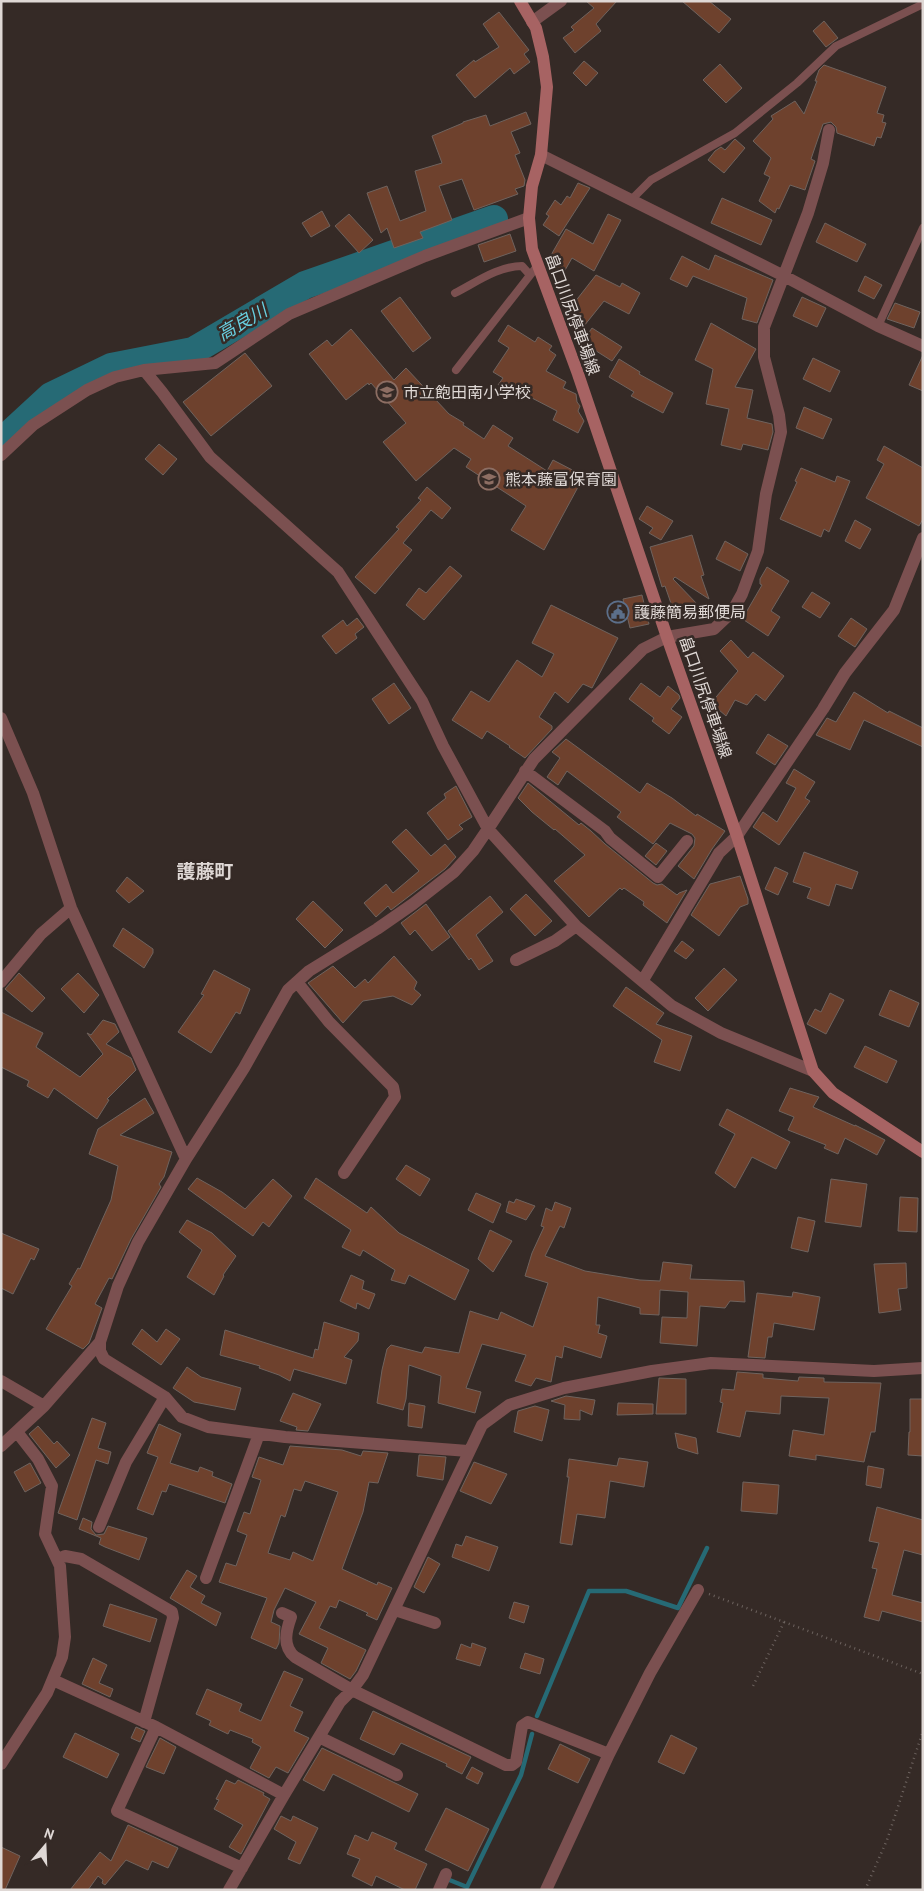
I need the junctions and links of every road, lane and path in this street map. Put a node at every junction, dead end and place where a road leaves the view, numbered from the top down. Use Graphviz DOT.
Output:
graph roads {
  1 [pos="520,1"];
  2 [pos="561,1"];
  3 [pos="923,4"];
  4 [pos="532,22"];
  5 [pos="829,130"];
  6 [pos="541,156"];
  7 [pos="631,200"];
  8 [pos="529,218"];
  9 [pos="923,228"];
  10 [pos="534,270"];
  11 [pos="784,276"];
  12 [pos="455,293"];
  13 [pos="878,326"];
  14 [pos="923,346"];
  15 [pos="144,370"];
  16 [pos="456,370"];
  17 [pos="1,455"];
  18 [pos="923,538"];
  19 [pos="667,637"];
  20 [pos="1,718"];
  21 [pos="525,770"];
  22 [pos="488,829"];
  23 [pos="737,836"];
  24 [pos="687,841"];
  25 [pos="71,908"];
  26 [pos="576,926"];
  27 [pos="516,960"];
  28 [pos="643,980"];
  29 [pos="1,982"];
  30 [pos="297,982"];
  31 [pos="813,1071"];
  32 [pos="923,1152"];
  33 [pos="186,1159"];
  34 [pos="344,1173"];
  35 [pos="100,1342"];
  36 [pos="923,1368"];
  37 [pos="1,1382"];
  38 [pos="165,1397"];
  39 [pos="44,1406"];
  40 [pos="17,1432"];
  41 [pos="258,1434"];
  42 [pos="1,1446"];
  43 [pos="468,1451"];
  44 [pos="99,1527"];
  45 [pos="58,1559"];
  46 [pos="206,1578"];
  47 [pos="698,1590"];
  48 [pos="395,1610"];
  49 [pos="282,1613"];
  50 [pos="784,1622"];
  51 [pos="436,1623"];
  52 [pos="923,1674"];
  53 [pos="53,1680"];
  54 [pos="752,1688"];
  55 [pos="352,1690"];
  56 [pos="150,1724"];
  57 [pos="923,1731"];
  58 [pos="319,1737"];
  59 [pos="609,1754"];
  60 [pos="1,1764"];
  61 [pos="397,1775"];
  62 [pos="284,1795"];
  63 [pos="242,1868"];
  64 [pos="446,1874"];
  65 [pos="229,1890"];
  66 [pos="439,1890"];
  67 [pos="450,1890"];
  68 [pos="546,1890"];
  69 [pos="865,1890"];
  1 -- 4 [label="main road, 畠口川尻停車場線"];
  2 -- 4 [label="street"];
  3 -- 7 [label="lane"];
  4 -- 6 [label="main road, 畠口川尻停車場線"];
  5 -- 11 [label="street"];
  6 -- 7 [label="street"];
  6 -- 8 [label="main road, 畠口川尻停車場線"];
  7 -- 11 [label="street"];
  8 -- 10 [label="main road, 畠口川尻停車場線"];
  8 -- 15 [label="street"];
  9 -- 13 [label="lane"];
  10 -- 12 [label="lane"];
  10 -- 16 [label="lane"];
  10 -- 19 [label="main road, 畠口川尻停車場線"];
  11 -- 13 [label="street"];
  11 -- 19 [label="street"];
  13 -- 14 [label="street"];
  15 -- 17 [label="street"];
  15 -- 22 [label="street"];
  18 -- 23 [label="street"];
  19 -- 21 [label="street"];
  19 -- 23 [label="main road, 畠口川尻停車場線"];
  20 -- 25 [label="street"];
  21 -- 22 [label="street"];
  21 -- 24 [label="street"];
  22 -- 26 [label="street"];
  22 -- 30 [label="street"];
  23 -- 28 [label="street"];
  23 -- 31 [label="main road, 畠口川尻停車場線"];
  25 -- 29 [label="street"];
  25 -- 33 [label="street"];
  26 -- 27 [label="street"];
  26 -- 28 [label="street"];
  28 -- 31 [label="street"];
  30 -- 33 [label="street"];
  30 -- 34 [label="street"];
  31 -- 32 [label="main road, 畠口川尻停車場線"];
  33 -- 35 [label="street"];
  35 -- 38 [label="street"];
  35 -- 39 [label="street"];
  36 -- 43 [label="street"];
  37 -- 39 [label="street"];
  38 -- 41 [label="street"];
  38 -- 44 [label="street"];
  39 -- 40 [label="street"];
  40 -- 42 [label="street"];
  40 -- 45 [label="street"];
  41 -- 43 [label="street"];
  41 -- 46 [label="street"];
  43 -- 48 [label="street"];
  45 -- 53 [label="street"];
  45 -- 56 [label="street"];
  47 -- 50 [label="path"];
  47 -- 59 [label="street"];
  48 -- 51 [label="street"];
  48 -- 55 [label="street"];
  49 -- 55 [label="street"];
  50 -- 52 [label="path"];
  50 -- 54 [label="path"];
  53 -- 56 [label="street"];
  53 -- 60 [label="street"];
  55 -- 58 [label="street"];
  55 -- 59 [label="street"];
  56 -- 62 [label="street"];
  56 -- 63 [label="street"];
  57 -- 69 [label="path"];
  58 -- 61 [label="street"];
  58 -- 62 [label="street"];
  59 -- 68 [label="street"];
  62 -- 63 [label="street"];
  63 -- 65 [label="street"];
  64 -- 66 [label="street"];
  66 -- 67 [label="street"];
}
